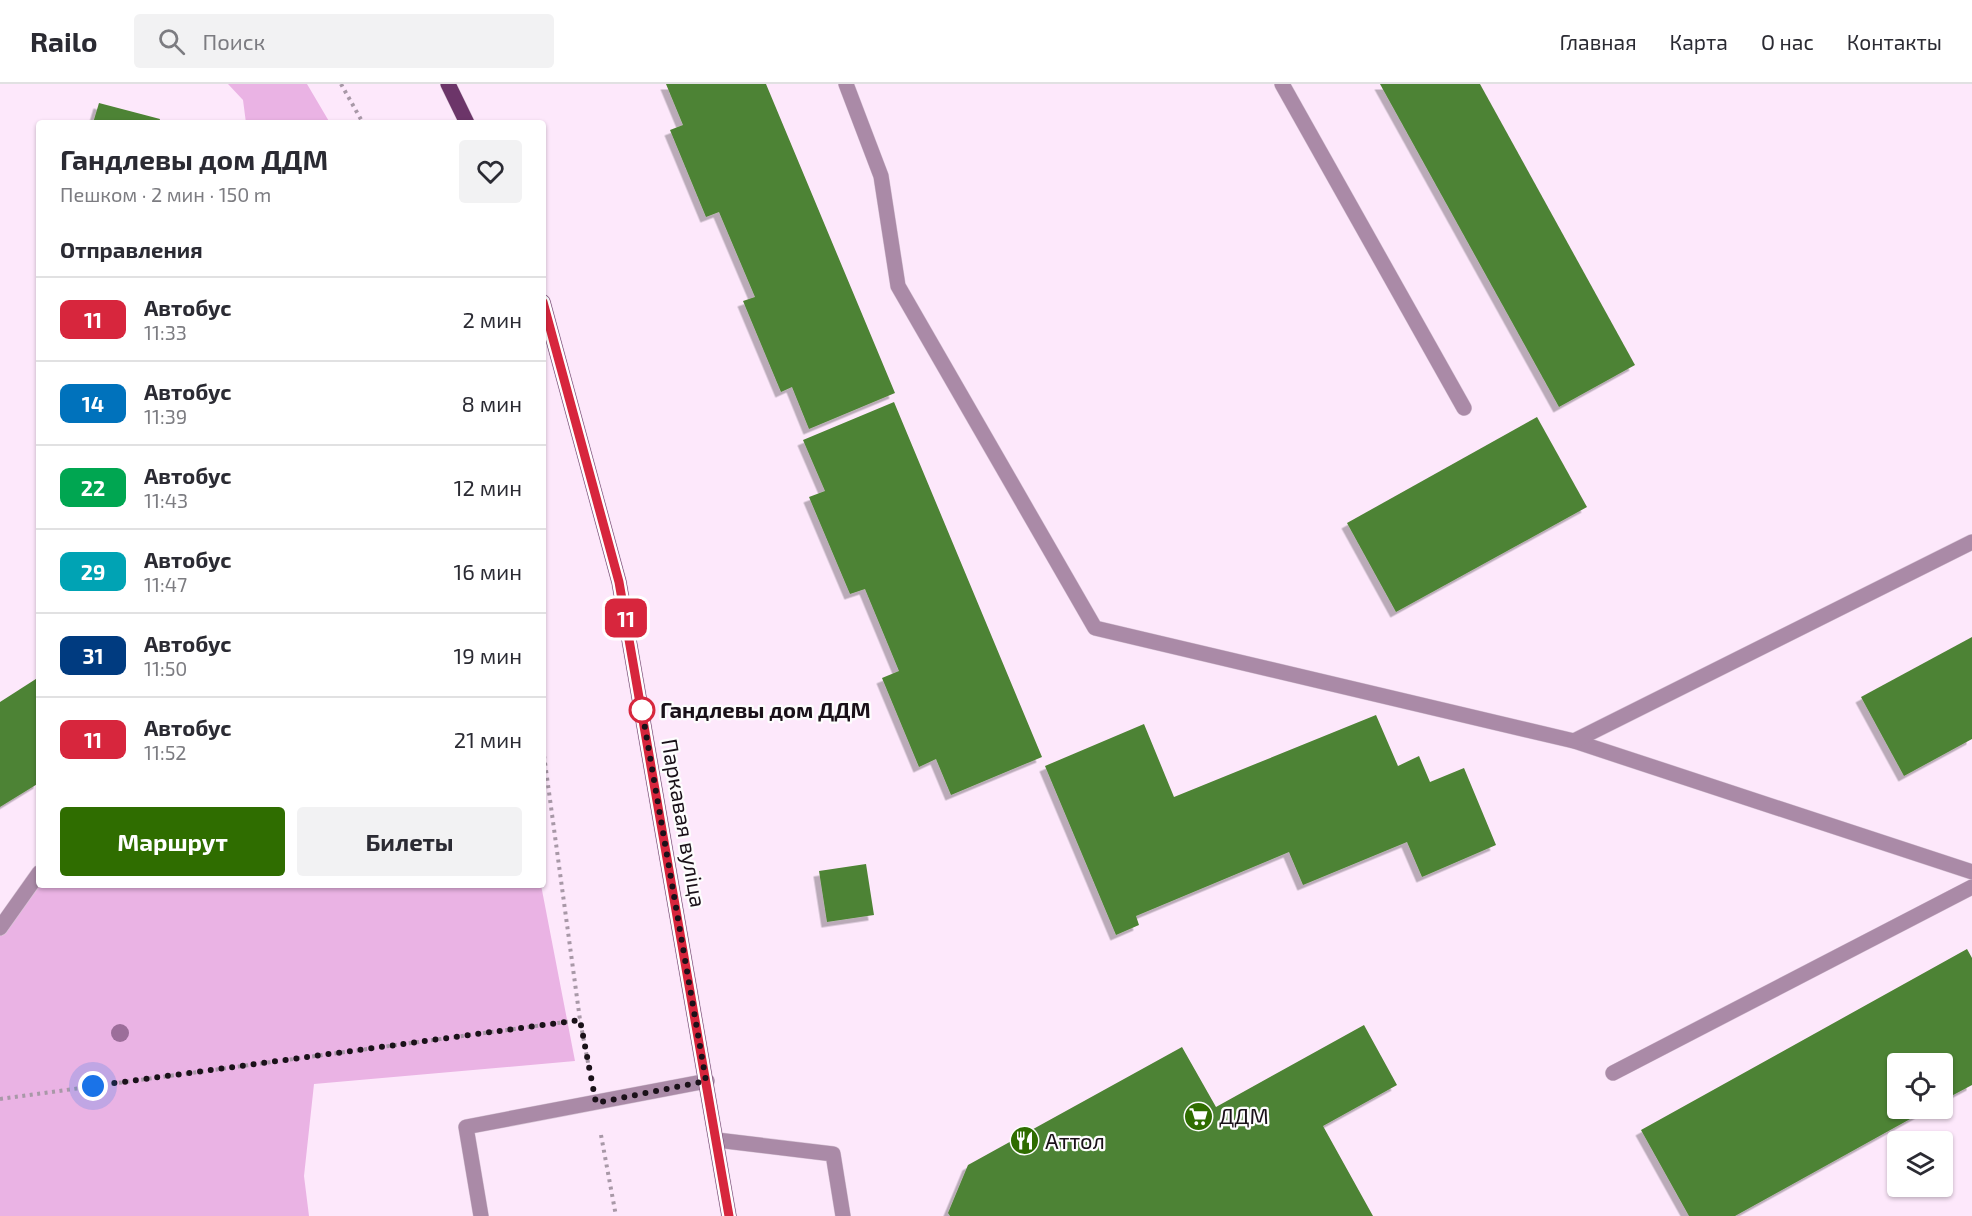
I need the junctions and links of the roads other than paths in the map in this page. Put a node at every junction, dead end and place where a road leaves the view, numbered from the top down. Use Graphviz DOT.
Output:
graph roads {
  1 [pos="448,84"];
  2 [pos="846,84"];
  3 [pos="1282,84"];
  4 [pos="466,120"];
  5 [pos="546,313"];
  6 [pos="1464,408"];
  7 [pos="1972,542"];
  8 [pos="1574,741"];
  9 [pos="1972,872"];
  10 [pos="36,877"];
  11 [pos="1972,887"];
  12 [pos="0,928"];
  13 [pos="1612,1072"];
  14 [pos="706,1081"];
  15 [pos="717,1140"];
  16 [pos="481,1216"];
  17 [pos="729,1216"];
  18 [pos="843,1216"];
  1 -- 4 [label="main road"];
  2 -- 8 [label="street"];
  3 -- 6 [label="street"];
  5 -- 14 [label="main road, Паркавая вуліца"];
  7 -- 8 [label="street"];
  8 -- 9 [label="street"];
  10 -- 12 [label="street"];
  11 -- 13 [label="street"];
  14 -- 15 [label="main road, Паркавая вуліца"];
  14 -- 16 [label="street"];
  15 -- 17 [label="main road, Паркавая вуліца"];
  15 -- 18 [label="street"];
}
